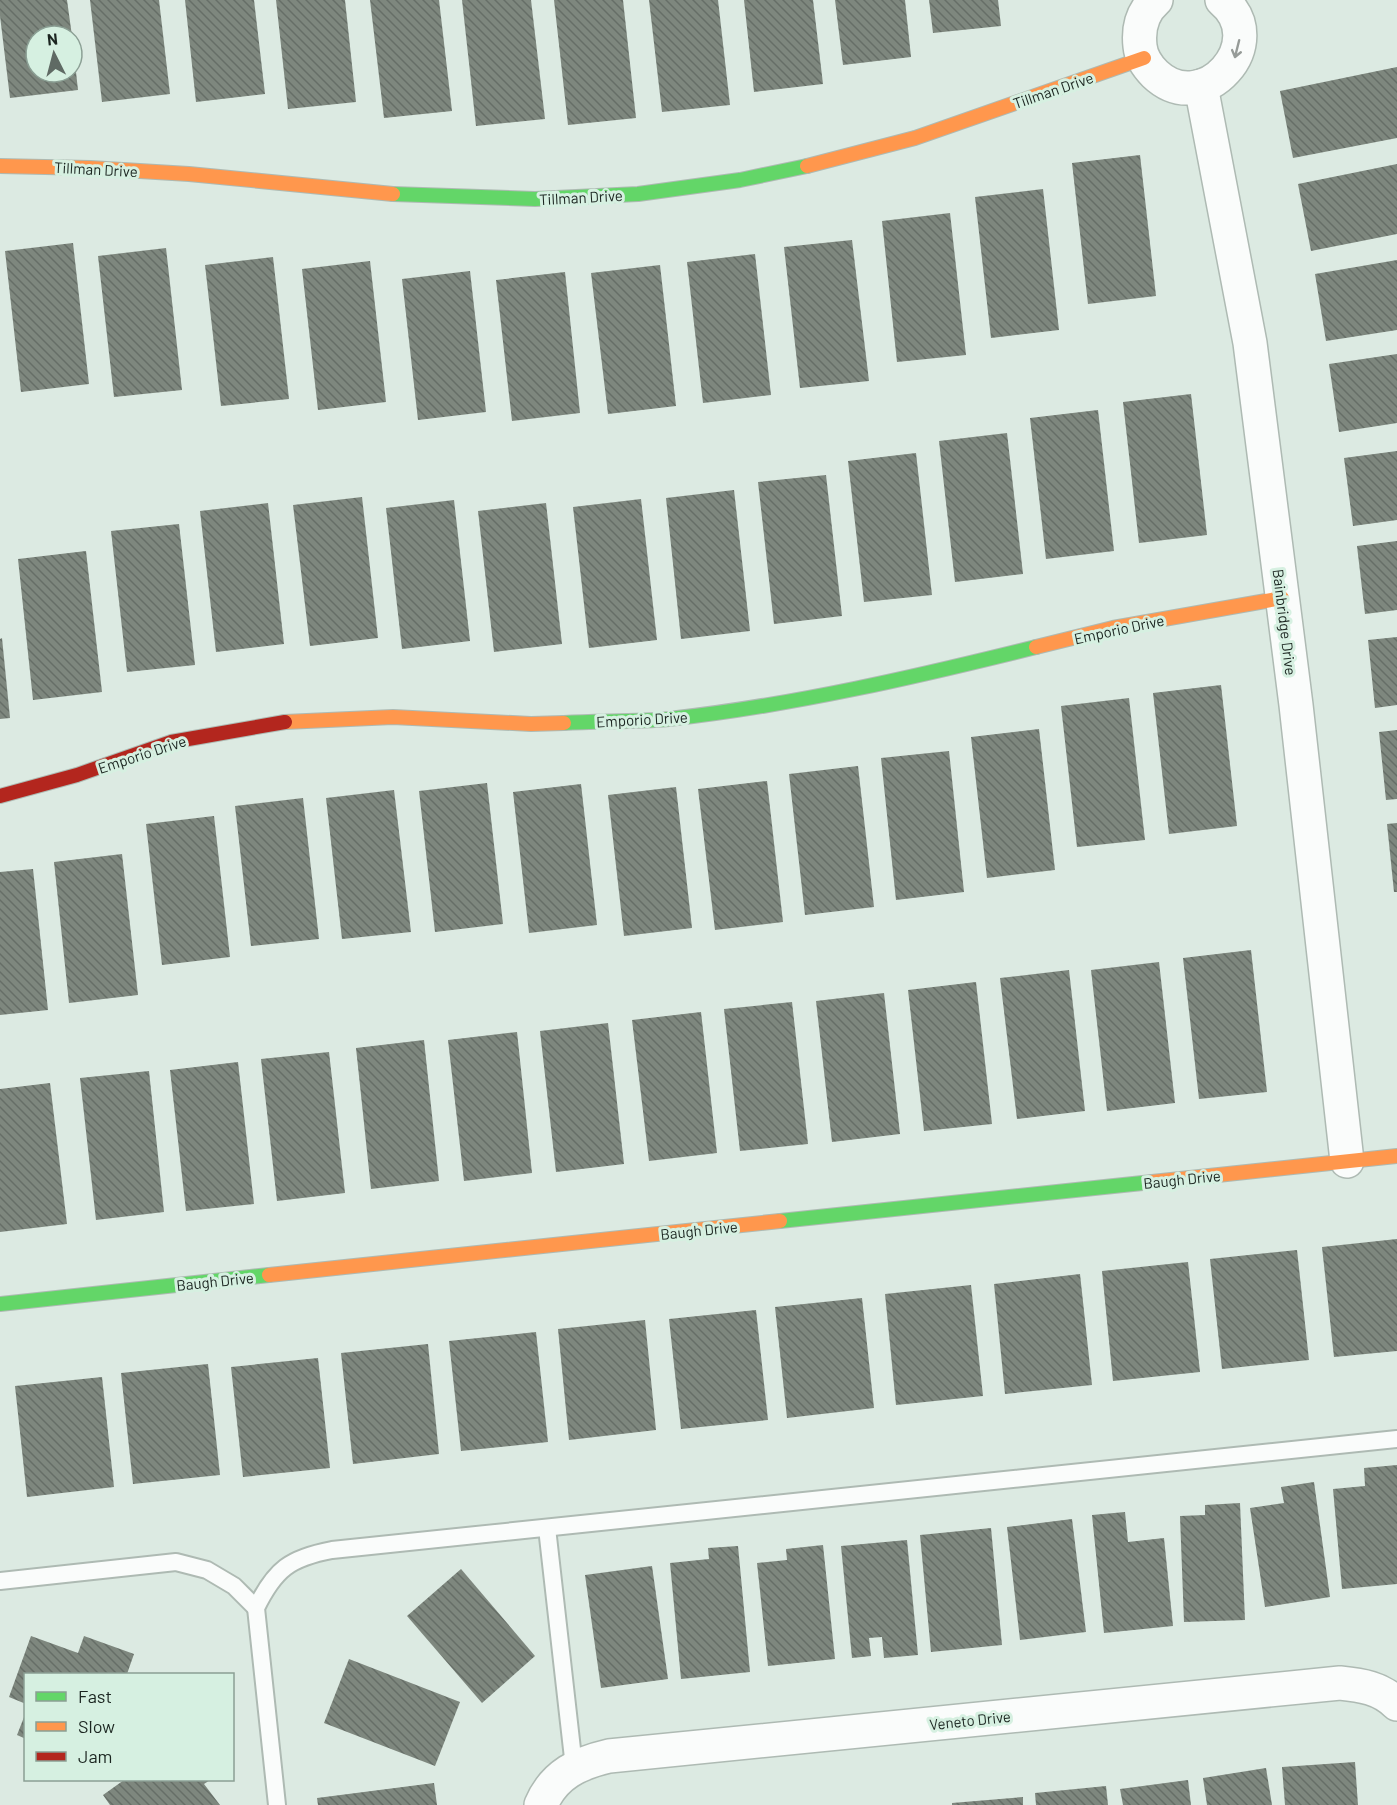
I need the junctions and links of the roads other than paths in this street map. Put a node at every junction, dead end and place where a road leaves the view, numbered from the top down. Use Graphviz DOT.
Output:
graph roads {
  1 [pos="1156,0"];
  2 [pos="1222,0"];
  3 [pos="1144,58"];
  4 [pos="1201,86"];
  5 [pos="0,166"];
  6 [pos="1282,598"];
  7 [pos="0,796"];
  8 [pos="1397,1156"];
  9 [pos="1347,1161"];
  10 [pos="0,1304"];
  11 [pos="1397,1439"];
  12 [pos="547,1527"];
  13 [pos="0,1581"];
  14 [pos="256,1608"];
  15 [pos="1394,1701"];
  16 [pos="557,1785"];
  17 [pos="277,1805"];
  1 -- 3 [label="street"];
  2 -- 4 [label="street, one-way"];
  3 -- 4 [label="street"];
  3 -- 5 [label="street, Tillman Drive"];
  4 -- 6 [label="street, Bainbridge Drive"];
  6 -- 7 [label="street, Emporio Drive"];
  6 -- 9 [label="street, Bainbridge Drive"];
  8 -- 9 [label="street, Baugh Drive"];
  9 -- 10 [label="street, Baugh Drive"];
  11 -- 12 [label="lane"];
  12 -- 14 [label="lane"];
  12 -- 16 [label="lane"];
  13 -- 14 [label="lane"];
  14 -- 17 [label="lane"];
  15 -- 16 [label="street, Veneto Drive"];
}
